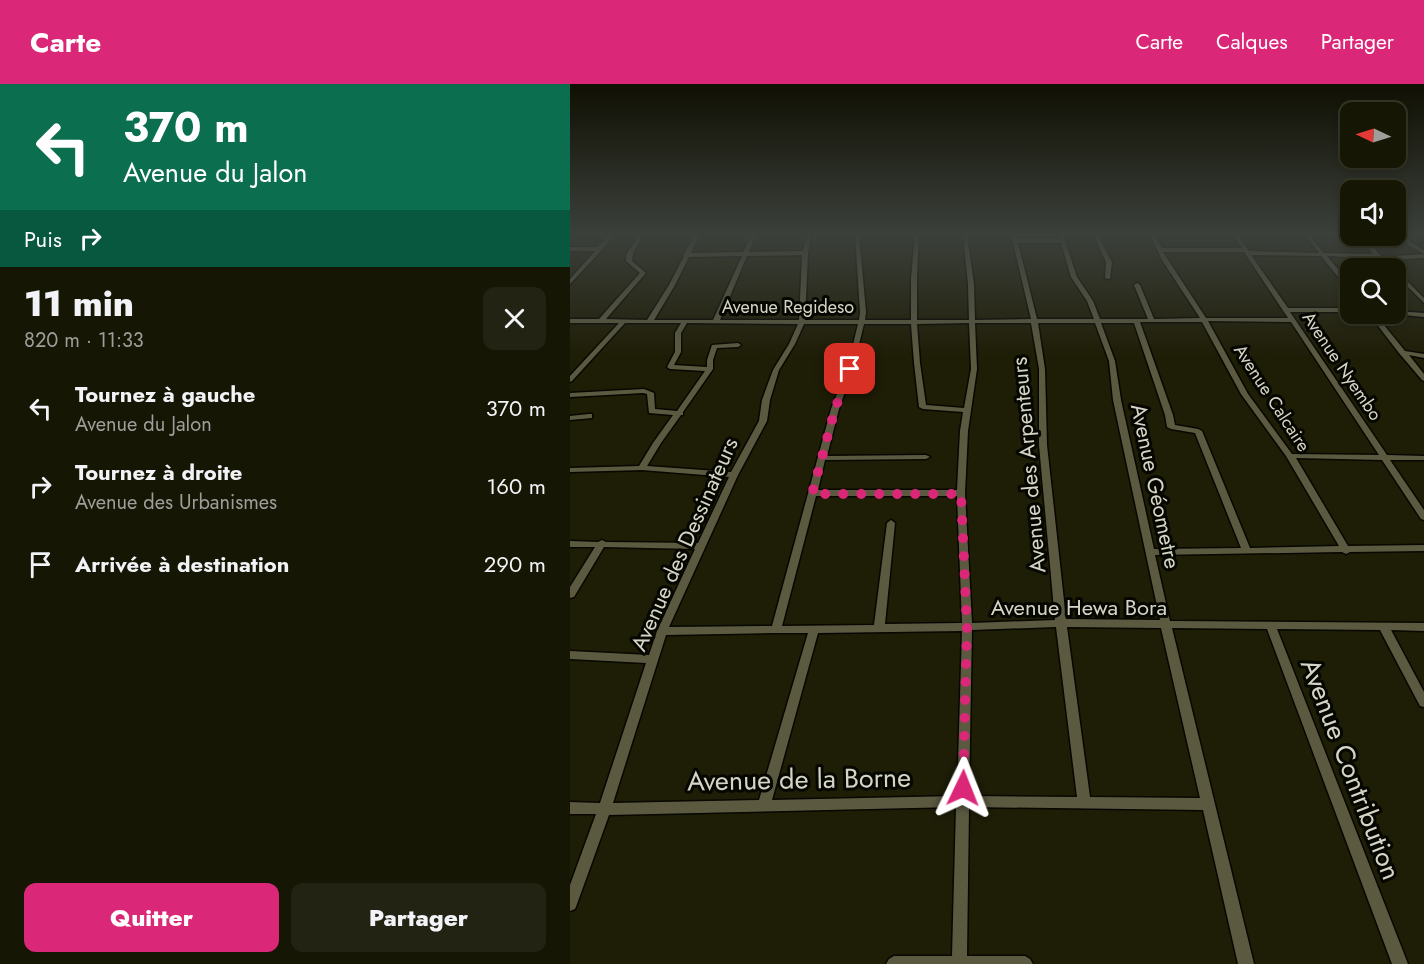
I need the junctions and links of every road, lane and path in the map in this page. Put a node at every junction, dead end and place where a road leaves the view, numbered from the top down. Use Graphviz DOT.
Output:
graph roads {
  1 [pos="641,275"];
  2 [pos="677,275"];
  3 [pos="736,275"];
  4 [pos="805,275"];
  5 [pos="860,275"];
  6 [pos="912,275"];
  7 [pos="969,275"];
  8 [pos="1023,275"];
  9 [pos="1073,275"];
  10 [pos="1175,275"];
  11 [pos="1263,275"];
  12 [pos="1406,282"];
  13 [pos="1137,285"];
  14 [pos="1424,301"];
  15 [pos="1286,310"];
  16 [pos="1340,310"];
  17 [pos="1406,314"];
  18 [pos="1424,315"];
  19 [pos="1204,319"];
  20 [pos="1136,320"];
  21 [pos="1152,320"];
  22 [pos="1293,320"];
  23 [pos="570,321"];
  24 [pos="601,321"];
  25 [pos="623,321"];
  26 [pos="716,321"];
  27 [pos="802,321"];
  28 [pos="973,321"];
  29 [pos="1034,321"];
  30 [pos="1097,321"];
  31 [pos="649,322"];
  32 [pos="861,322"];
  33 [pos="912,322"];
  34 [pos="684,323"];
  35 [pos="1380,324"];
  36 [pos="738,345"];
  37 [pos="1401,352"];
  38 [pos="1424,356"];
  39 [pos="710,369"];
  40 [pos="1424,379"];
  41 [pos="570,380"];
  42 [pos="570,394"];
  43 [pos="967,410"];
  44 [pos="680,413"];
  45 [pos="589,416"];
  46 [pos="570,418"];
  47 [pos="1290,456"];
  48 [pos="926,457"];
  49 [pos="822,458"];
  50 [pos="1387,458"];
  51 [pos="1424,458"];
  52 [pos="642,468"];
  53 [pos="570,470"];
  54 [pos="734,474"];
  55 [pos="812,494"];
  56 [pos="961,494"];
  57 [pos="1424,516"];
  58 [pos="891,523"];
  59 [pos="603,543"];
  60 [pos="570,544"];
  61 [pos="700,546"];
  62 [pos="1424,548"];
  63 [pos="1247,551"];
  64 [pos="1346,551"];
  65 [pos="1150,552"];
  66 [pos="570,595"];
  67 [pos="1060,623"];
  68 [pos="1166,626"];
  69 [pos="1271,626"];
  70 [pos="967,627"];
  71 [pos="1384,627"];
  72 [pos="1424,627"];
  73 [pos="879,628"];
  74 [pos="814,629"];
  75 [pos="776,630"];
  76 [pos="662,631"];
  77 [pos="570,655"];
  78 [pos="653,659"];
  79 [pos="1424,703"];
  80 [pos="963,801"];
  81 [pos="1084,803"];
  82 [pos="764,804"];
  83 [pos="1208,804"];
  84 [pos="570,807"];
  85 [pos="605,809"];
  86 [pos="570,904"];
  87 [pos="959,962"];
  88 [pos="894,964"];
  89 [pos="1025,964"];
  90 [pos="1246,964"];
  91 [pos="1400,964"];
  1 -- 24 [label="street"];
  2 -- 31 [label="street"];
  3 -- 26 [label="street"];
  4 -- 27 [label="street, Avenue des Dessinateurs"];
  5 -- 32 [label="street"];
  6 -- 33 [label="street"];
  7 -- 28 [label="street"];
  8 -- 29 [label="street, Avenue des Arpenteurs"];
  9 -- 30 [label="street, Avenue Géometre"];
  10 -- 19 [label="street, Avenue Calcaire"];
  11 -- 15 [label="street, Avenue Nyembo"];
  12 -- 14 [label="street"];
  13 -- 21 [label="street"];
  15 -- 16 [label="street"];
  15 -- 22 [label="street, Avenue Nyembo"];
  17 -- 18 [label="street"];
  19 -- 21 [label="street, Avenue Regideso"];
  19 -- 22 [label="street, Avenue Regideso"];
  19 -- 47 [label="street, Avenue Calcaire"];
  20 -- 21 [label="street, Avenue Regideso"];
  20 -- 30 [label="street, Avenue Regideso"];
  20 -- 63 [label="street"];
  22 -- 50 [label="street, Avenue Nyembo"];
  23 -- 24 [label="street, Avenue Regideso"];
  24 -- 25 [label="street, Avenue Regideso"];
  25 -- 31 [label="street, Avenue Regideso"];
  25 -- 41 [label="street"];
  26 -- 27 [label="street, Avenue Regideso"];
  26 -- 34 [label="street, Avenue Regideso"];
  27 -- 32 [label="street, Avenue Regideso"];
  27 -- 54 [label="street, Avenue des Dessinateurs"];
  28 -- 29 [label="street, Avenue Regideso"];
  28 -- 33 [label="street, Avenue Regideso"];
  28 -- 43 [label="street"];
  29 -- 30 [label="street, Avenue Regideso"];
  29 -- 67 [label="street, Avenue des Arpenteurs"];
  30 -- 65 [label="street, Avenue Géometre"];
  31 -- 34 [label="street, Avenue Regideso"];
  32 -- 33 [label="street, Avenue Regideso"];
  32 -- 49 [label="street"];
  33 -- 43 [label="street"];
  34 -- 39 [label="street"];
  35 -- 37 [label="street"];
  36 -- 39 [label="street"];
  37 -- 38 [label="street"];
  37 -- 40 [label="street"];
  39 -- 44 [label="street"];
  42 -- 44 [label="street"];
  43 -- 56 [label="street"];
  44 -- 52 [label="street"];
  45 -- 46 [label="street"];
  47 -- 50 [label="street"];
  47 -- 64 [label="street, Avenue Calcaire"];
  48 -- 49 [label="street"];
  49 -- 55 [label="street"];
  50 -- 51 [label="street"];
  50 -- 57 [label="street, Avenue Nyembo"];
  52 -- 53 [label="street"];
  52 -- 54 [label="street"];
  54 -- 61 [label="street, Avenue des Dessinateurs"];
  55 -- 56 [label="street"];
  55 -- 75 [label="street"];
  56 -- 70 [label="street"];
  58 -- 73 [label="street"];
  59 -- 60 [label="street"];
  59 -- 61 [label="street"];
  59 -- 66 [label="street"];
  61 -- 76 [label="street, Avenue des Dessinateurs"];
  62 -- 64 [label="street"];
  63 -- 64 [label="street"];
  63 -- 65 [label="street"];
  65 -- 68 [label="street, Avenue Géometre"];
  67 -- 68 [label="street, Avenue Hewa Bora"];
  67 -- 70 [label="street, Avenue Hewa Bora"];
  67 -- 81 [label="street, Avenue des Arpenteurs"];
  68 -- 69 [label="street, Avenue Hewa Bora"];
  68 -- 83 [label="street, Avenue Géometre"];
  69 -- 71 [label="street, Avenue Hewa Bora"];
  69 -- 91 [label="street, Avenue Contribution"];
  70 -- 73 [label="street, Avenue Hewa Bora"];
  70 -- 80 [label="street"];
  71 -- 72 [label="street, Avenue Hewa Bora"];
  71 -- 79 [label="street"];
  73 -- 74 [label="street, Avenue Hewa Bora"];
  74 -- 75 [label="street, Avenue Hewa Bora"];
  74 -- 82 [label="street"];
  75 -- 76 [label="street, Avenue Hewa Bora"];
  76 -- 78 [label="street, Avenue des Dessinateurs"];
  77 -- 78 [label="street"];
  78 -- 85 [label="street, Avenue des Dessinateurs"];
  80 -- 81 [label="street, Avenue de la Borne"];
  80 -- 82 [label="street, Avenue de la Borne"];
  80 -- 87 [label="street"];
  81 -- 83 [label="street, Avenue de la Borne"];
  82 -- 85 [label="street, Avenue de la Borne"];
  83 -- 90 [label="street, Avenue Géometre"];
  84 -- 85 [label="street, Avenue de la Borne"];
  85 -- 86 [label="street, Avenue des Dessinateurs"];
  87 -- 88 [label="street"];
  87 -- 89 [label="street"];
}
